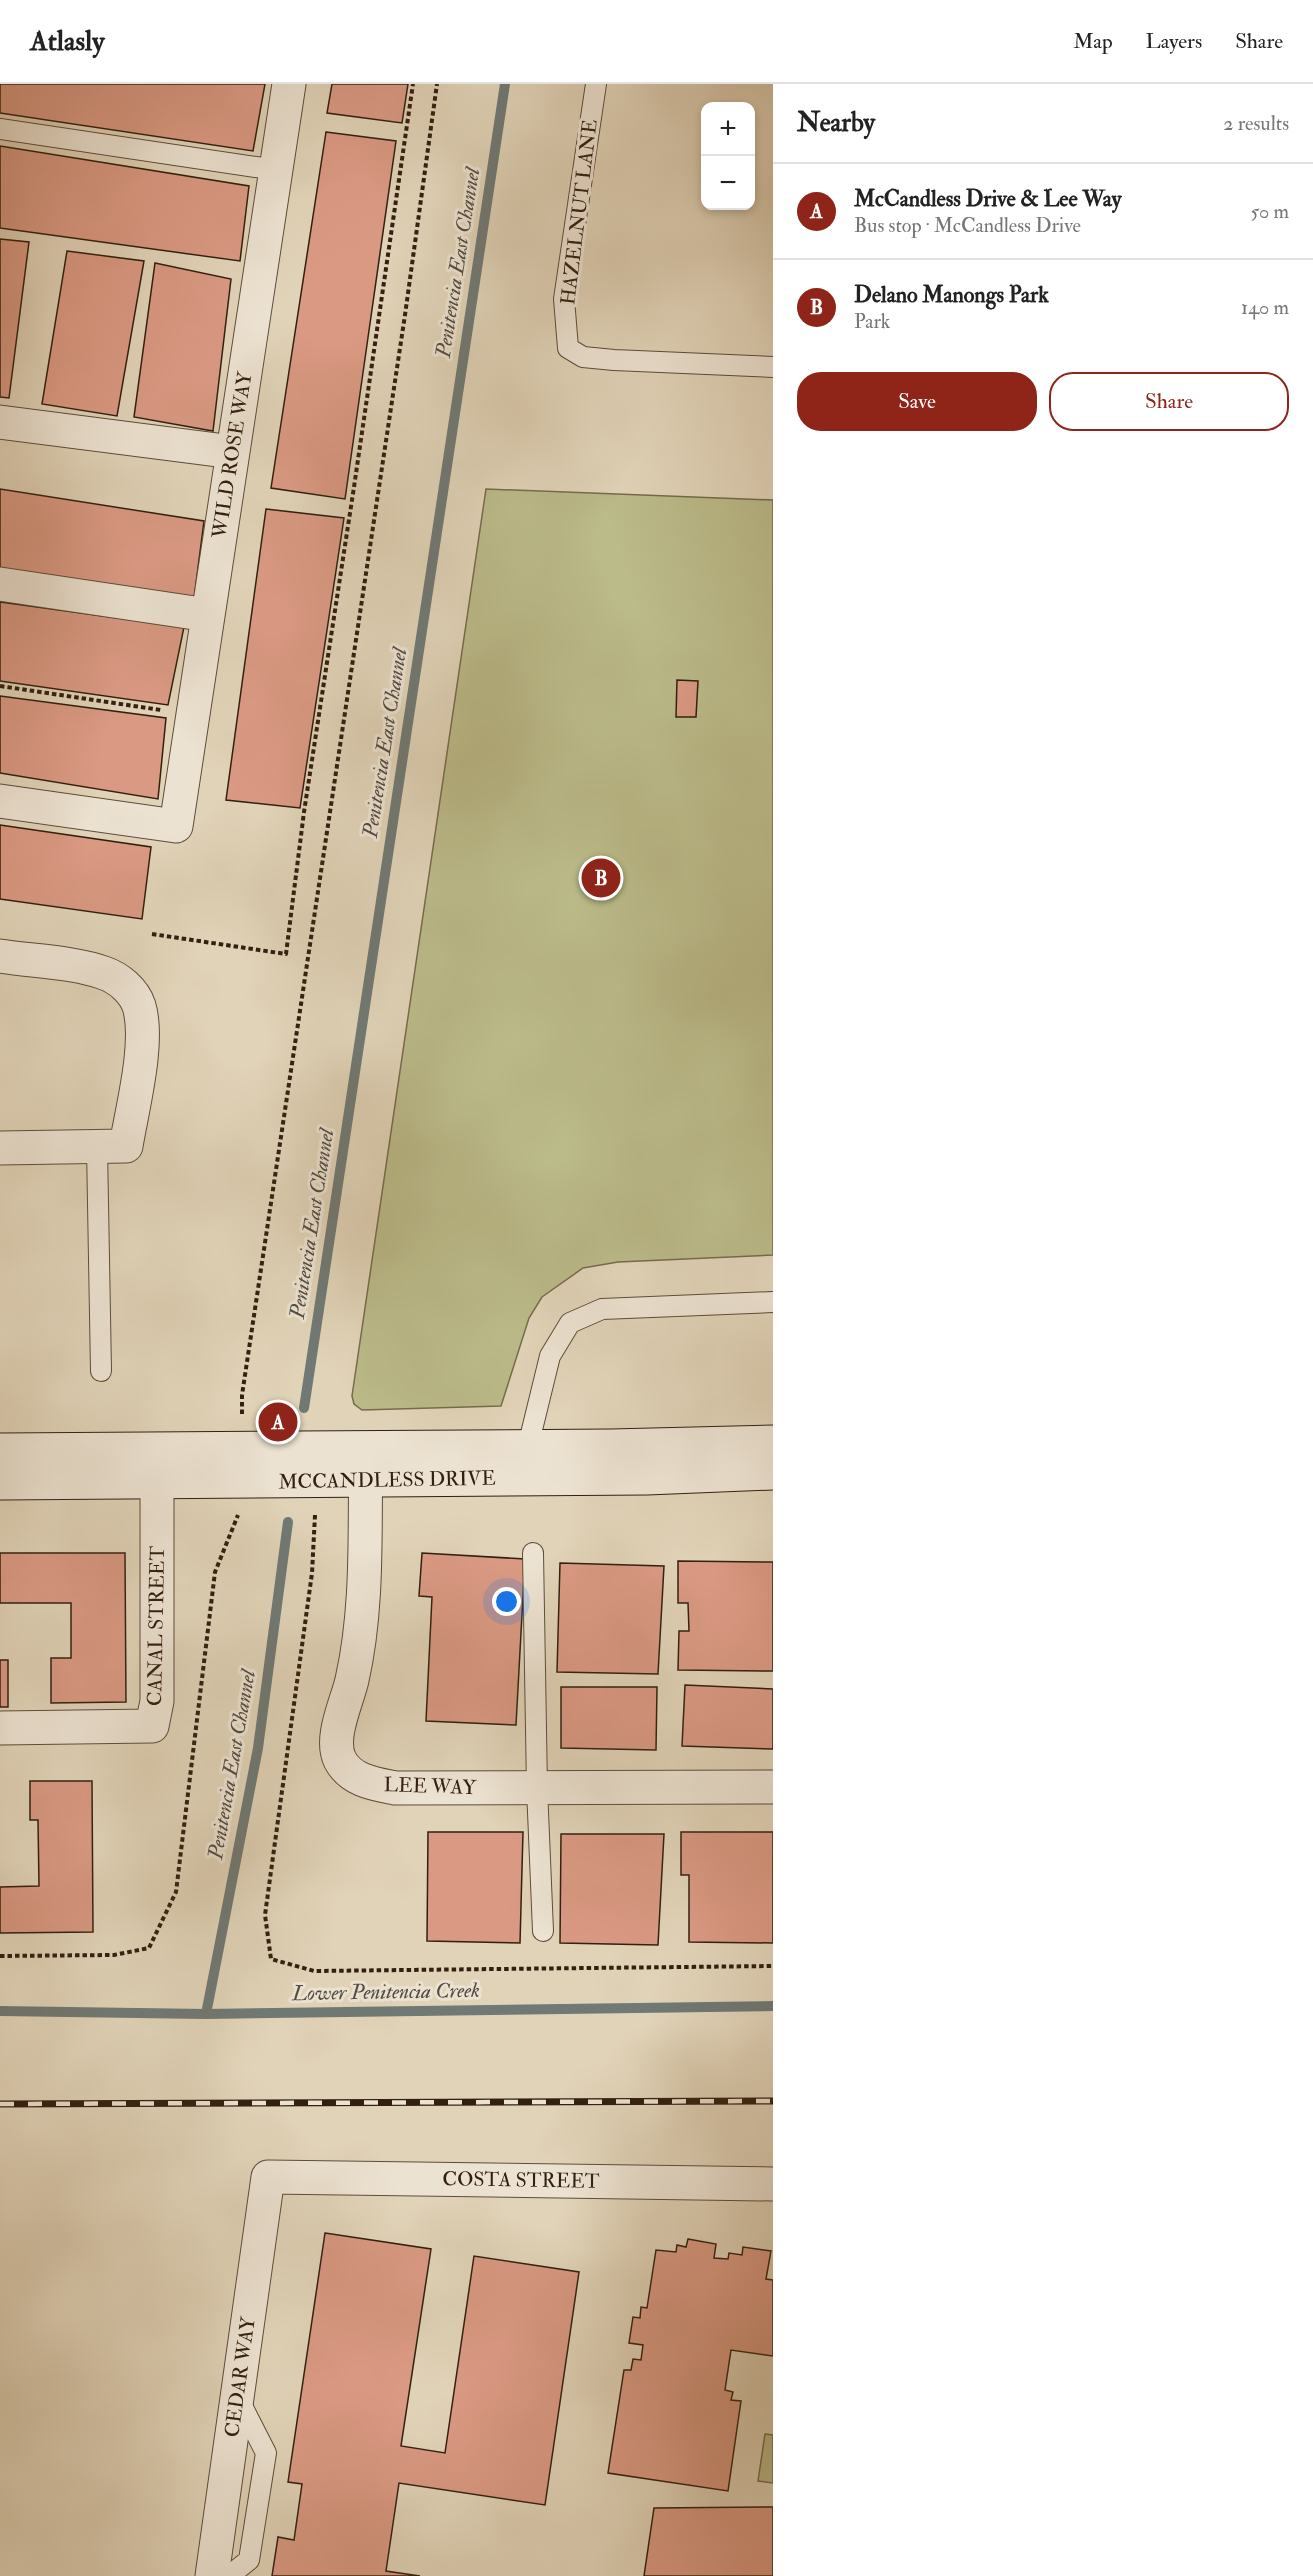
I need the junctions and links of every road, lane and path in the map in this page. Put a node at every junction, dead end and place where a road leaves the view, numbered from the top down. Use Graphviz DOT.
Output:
graph roads {
  1 [pos="289,84"];
  2 [pos="413,84"];
  3 [pos="437,84"];
  4 [pos="596,84"];
  5 [pos="0,129"];
  6 [pos="276,170"];
  7 [pos="773,367"];
  8 [pos="0,422"];
  9 [pos="232,452"];
  10 [pos="0,584"];
  11 [pos="208,615"];
  12 [pos="0,686"];
  13 [pos="168,711"];
  14 [pos="0,801"];
  15 [pos="152,934"];
  16 [pos="0,956"];
  17 [pos="112,1147"];
  18 [pos="0,1148"];
  19 [pos="773,1302"];
  20 [pos="101,1371"];
  21 [pos="242,1423"];
  22 [pos="773,1442"];
  23 [pos="528,1446"];
  24 [pos="366,1447"];
  25 [pos="0,1450"];
  26 [pos="773,1473"];
  27 [pos="365,1479"];
  28 [pos="157,1482"];
  29 [pos="0,1483"];
  30 [pos="239,1506"];
  31 [pos="315,1514"];
  32 [pos="533,1553"];
  33 [pos="0,1728"];
  34 [pos="773,1787"];
  35 [pos="537,1788"];
  36 [pos="543,1931"];
  37 [pos="0,1956"];
  38 [pos="773,1966"];
  39 [pos="268,2177"];
  40 [pos="773,2184"];
  41 [pos="238,2397"];
  42 [pos="212,2576"];
  43 [pos="229,2576"];
  1 -- 6 [label="street, WILD ROSE WAY"];
  2 -- 15 [label="path"];
  3 -- 21 [label="path"];
  4 -- 7 [label="lane, HAZELNUT LANE"];
  5 -- 6 [label="lane"];
  6 -- 9 [label="street, WILD ROSE WAY"];
  8 -- 9 [label="street"];
  9 -- 11 [label="street, WILD ROSE WAY"];
  10 -- 11 [label="street"];
  11 -- 14 [label="street, WILD ROSE WAY"];
  12 -- 13 [label="path"];
  16 -- 17 [label="street"];
  17 -- 18 [label="street"];
  17 -- 20 [label="lane"];
  19 -- 23 [label="lane"];
  22 -- 23 [label="street, MCCANDLESS DRIVE"];
  23 -- 24 [label="street, MCCANDLESS DRIVE"];
  24 -- 25 [label="street, MCCANDLESS DRIVE"];
  24 -- 27 [label="street, LEE WAY"];
  26 -- 27 [label="street, MCCANDLESS DRIVE"];
  27 -- 28 [label="street, MCCANDLESS DRIVE"];
  27 -- 35 [label="street, LEE WAY"];
  28 -- 29 [label="street, MCCANDLESS DRIVE"];
  28 -- 33 [label="street, CANAL STREET"];
  30 -- 37 [label="path"];
  31 -- 38 [label="path"];
  32 -- 35 [label="lane"];
  34 -- 35 [label="street, LEE WAY"];
  35 -- 36 [label="lane"];
  39 -- 40 [label="street, COSTA STREET"];
  39 -- 41 [label="street, CEDAR WAY"];
  41 -- 42 [label="street, CEDAR WAY"];
  41 -- 43 [label="lane"];
}
